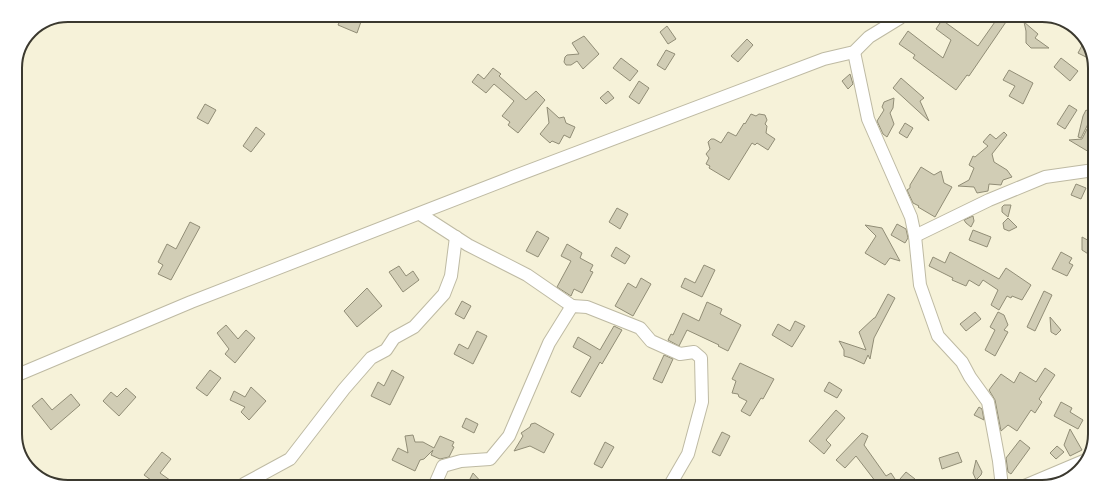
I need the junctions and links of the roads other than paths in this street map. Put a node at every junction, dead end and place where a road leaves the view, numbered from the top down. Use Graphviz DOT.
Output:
graph roads {
  1 [pos="893,22"];
  2 [pos="854,52"];
  3 [pos="1088,171"];
  4 [pos="420,214"];
  5 [pos="916,236"];
  6 [pos="456,237"];
  7 [pos="572,306"];
  8 [pos="22,373"];
  9 [pos="1077,464"];
  10 [pos="251,480"];
  11 [pos="437,480"];
  12 [pos="673,480"];
  13 [pos="1001,480"];
  14 [pos="1039,480"];
  1 -- 2 [label="street"];
  2 -- 4 [label="street"];
  2 -- 5 [label="street"];
  3 -- 5 [label="street"];
  4 -- 6 [label="street"];
  4 -- 8 [label="street"];
  5 -- 13 [label="street"];
  6 -- 7 [label="street"];
  6 -- 10 [label="street"];
  7 -- 11 [label="street"];
  7 -- 12 [label="street"];
  9 -- 14 [label="street"];
}
